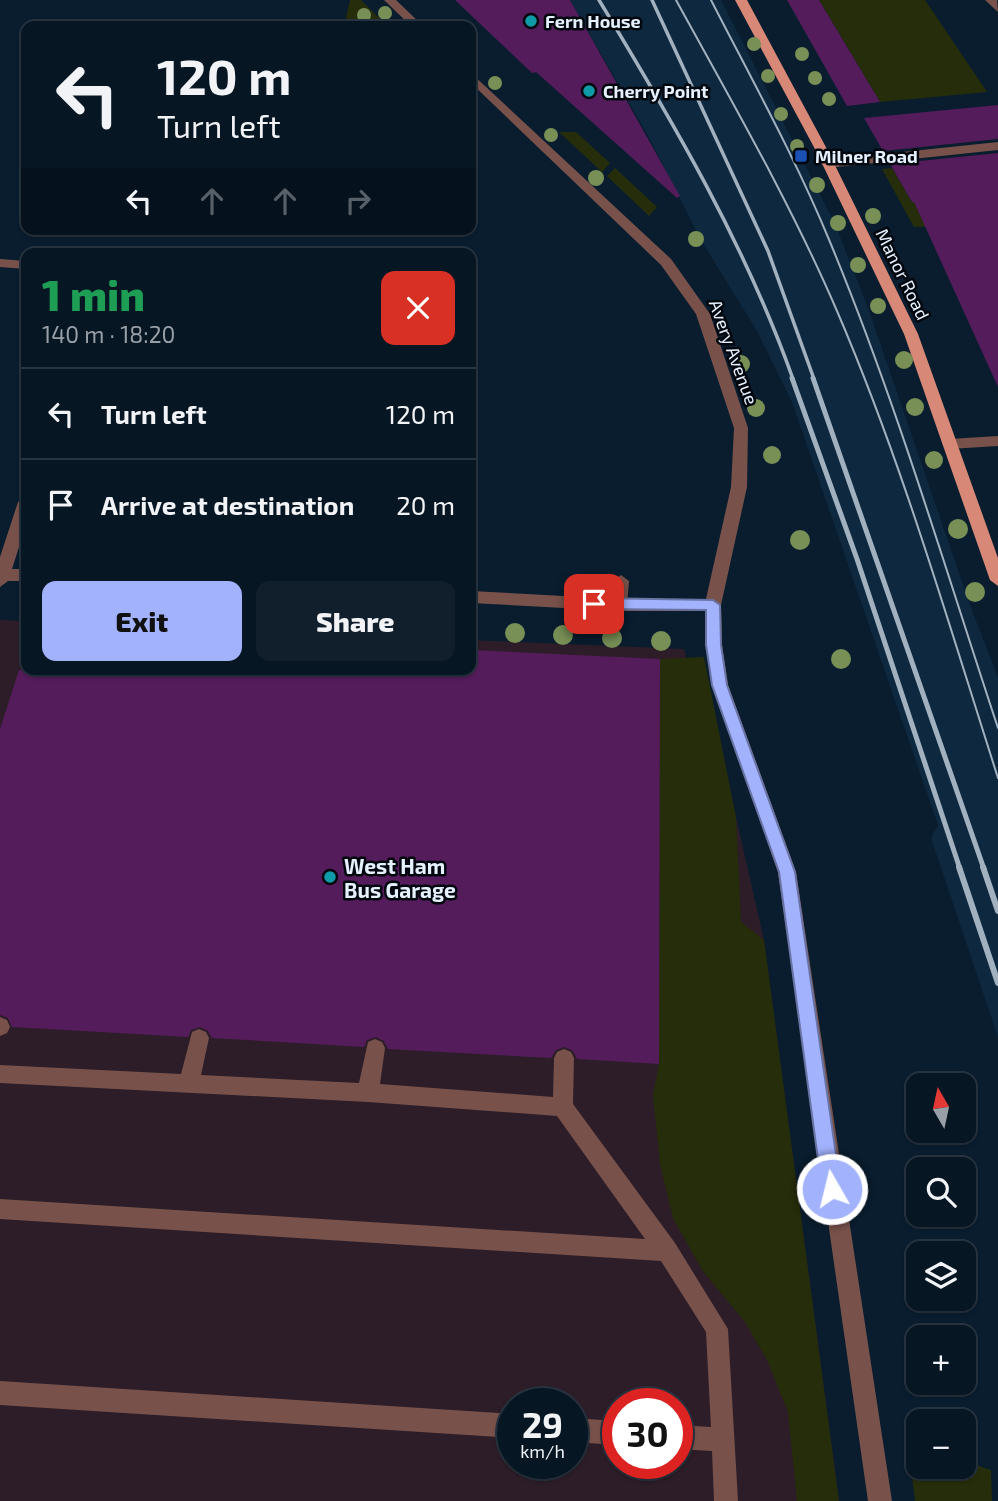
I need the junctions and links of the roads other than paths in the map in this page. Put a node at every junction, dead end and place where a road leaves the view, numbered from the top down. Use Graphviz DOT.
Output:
graph roads {
  1 [pos="390,0"];
  2 [pos="741,0"];
  3 [pos="991,0"];
  4 [pos="998,9"];
  5 [pos="412,21"];
  6 [pos="476,82"];
  7 [pos="998,146"];
  8 [pos="827,164"];
  9 [pos="0,263"];
  10 [pos="21,265"];
  11 [pos="998,441"];
  12 [pos="949,444"];
  13 [pos="21,517"];
  14 [pos="21,576"];
  15 [pos="1,578"];
  16 [pos="998,580"];
  17 [pos="621,581"];
  18 [pos="476,597"];
  19 [pos="619,605"];
  20 [pos="713,605"];
  21 [pos="199,1038"];
  22 [pos="375,1048"];
  23 [pos="564,1058"];
  24 [pos="0,1074"];
  25 [pos="189,1084"];
  26 [pos="368,1093"];
  27 [pos="563,1107"];
  28 [pos="0,1209"];
  29 [pos="667,1251"];
  30 [pos="0,1393"];
  31 [pos="497,1425"];
  32 [pos="693,1438"];
  33 [pos="723,1440"];
  34 [pos="726,1501"];
  35 [pos="880,1501"];
  1 -- 5 [label="street"];
  2 -- 8 [label="main road, Manor Road"];
  3 -- 4 [label="street"];
  6 -- 20 [label="street, Avery Avenue"];
  7 -- 8 [label="street"];
  8 -- 12 [label="main road, Manor Road"];
  9 -- 10 [label="street"];
  11 -- 12 [label="street"];
  12 -- 16 [label="main road, Manor Road"];
  13 -- 15 [label="street"];
  14 -- 15 [label="street"];
  17 -- 19 [label="street"];
  18 -- 19 [label="street"];
  19 -- 20 [label="street"];
  20 -- 35 [label="street, Avery Avenue"];
  21 -- 25 [label="street"];
  22 -- 26 [label="street"];
  23 -- 27 [label="street"];
  24 -- 25 [label="street"];
  25 -- 26 [label="street"];
  26 -- 27 [label="street"];
  27 -- 29 [label="street"];
  28 -- 29 [label="street"];
  29 -- 33 [label="street"];
  30 -- 31 [label="street"];
  32 -- 33 [label="street"];
  33 -- 34 [label="street"];
}
